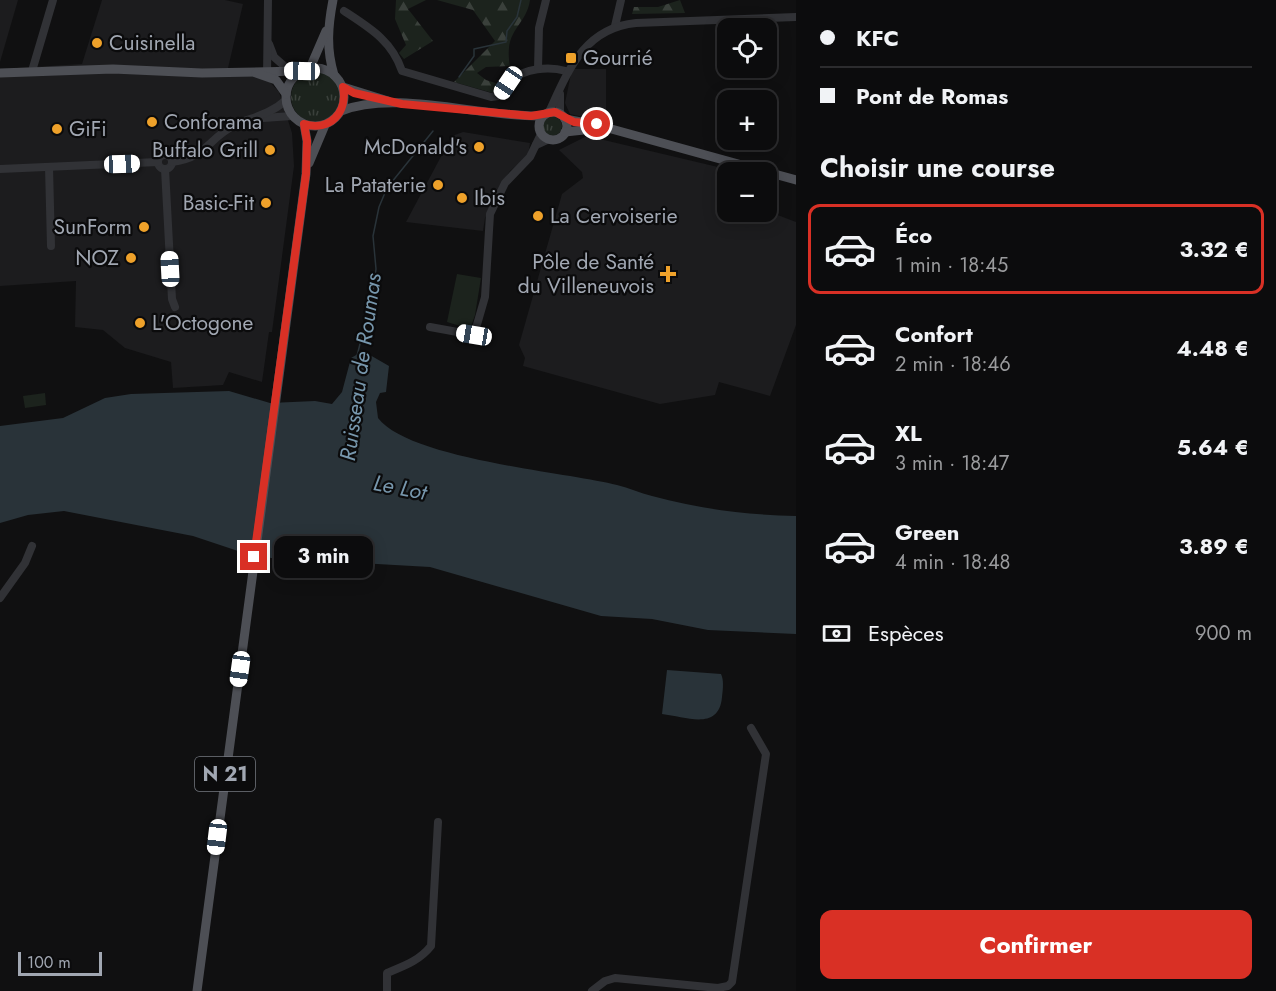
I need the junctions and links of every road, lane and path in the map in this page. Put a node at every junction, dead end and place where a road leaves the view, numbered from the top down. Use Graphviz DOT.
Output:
graph roads {
  1 [pos="53,0"];
  2 [pos="268,0"];
  3 [pos="333,0"];
  4 [pos="546,0"];
  5 [pos="621,0"];
  6 [pos="344,11"];
  7 [pos="796,17"];
  8 [pos="328,26"];
  9 [pos="615,26"];
  10 [pos="267,37"];
  11 [pos="538,69"];
  12 [pos="290,70"];
  13 [pos="306,70"];
  14 [pos="32,71"];
  15 [pos="566,71"];
  16 [pos="0,73"];
  17 [pos="267,73"];
  18 [pos="334,75"];
  19 [pos="562,83"];
  20 [pos="343,87"];
  21 [pos="286,97"];
  22 [pos="402,104"];
  23 [pos="341,111"];
  24 [pos="509,114"];
  25 [pos="546,114"];
  26 [pos="292,116"];
  27 [pos="563,116"];
  28 [pos="255,118"];
  29 [pos="304,124"];
  30 [pos="325,125"];
  31 [pos="610,129"];
  32 [pos="565,132"];
  33 [pos="543,133"];
  34 [pos="158,162"];
  35 [pos="172,162"];
  36 [pos="49,167"];
  37 [pos="0,169"];
  38 [pos="165,169"];
  39 [pos="306,174"];
  40 [pos="796,180"];
  41 [pos="51,246"];
  42 [pos="174,307"];
  43 [pos="430,327"];
  44 [pos="32,546"];
  45 [pos="0,598"];
  46 [pos="752,729"];
  47 [pos="438,822"];
  48 [pos="197,991"];
  49 [pos="387,991"];
  50 [pos="592,991"];
  1 -- 14 [label="street"];
  2 -- 10 [label="street"];
  3 -- 8 [label="main road"];
  4 -- 11 [label="street"];
  5 -- 9 [label="street"];
  6 -- 11 [label="street"];
  7 -- 9 [label="street"];
  8 -- 13 [label="main road"];
  8 -- 18 [label="main road"];
  9 -- 15 [label="street"];
  10 -- 12 [label="street"];
  10 -- 17 [label="street"];
  11 -- 15 [label="street"];
  12 -- 13 [label="main road"];
  12 -- 17 [label="main road"];
  13 -- 18 [label="main road"];
  13 -- 21 [label="main road"];
  14 -- 16 [label="main road"];
  14 -- 17 [label="main road"];
  15 -- 19 [label="street"];
  17 -- 21 [label="main road"];
  18 -- 20 [label="main road"];
  19 -- 25 [label="street"];
  19 -- 27 [label="street"];
  20 -- 22 [label="main road"];
  20 -- 23 [label="main road"];
  21 -- 26 [label="main road"];
  21 -- 28 [label="street"];
  22 -- 23 [label="main road"];
  22 -- 24 [label="main road"];
  23 -- 30 [label="main road"];
  24 -- 25 [label="main road"];
  24 -- 33 [label="main road"];
  25 -- 27 [label="main road"];
  25 -- 33 [label="main road"];
  26 -- 28 [label="street"];
  26 -- 29 [label="main road"];
  27 -- 31 [label="main road"];
  27 -- 32 [label="main road"];
  28 -- 35 [label="street"];
  29 -- 30 [label="main road"];
  29 -- 39 [label="main road, N 21"];
  30 -- 39 [label="main road, N 21"];
  31 -- 32 [label="main road"];
  31 -- 40 [label="main road"];
  32 -- 33 [label="main road"];
  33 -- 43 [label="street"];
  34 -- 35 [label="street"];
  34 -- 36 [label="street"];
  34 -- 38 [label="street"];
  35 -- 38 [label="street"];
  36 -- 37 [label="street"];
  36 -- 41 [label="street"];
  38 -- 42 [label="street"];
  39 -- 48 [label="main road, N 21"];
  44 -- 45 [label="street"];
  46 -- 50 [label="street"];
  47 -- 49 [label="street"];
}
